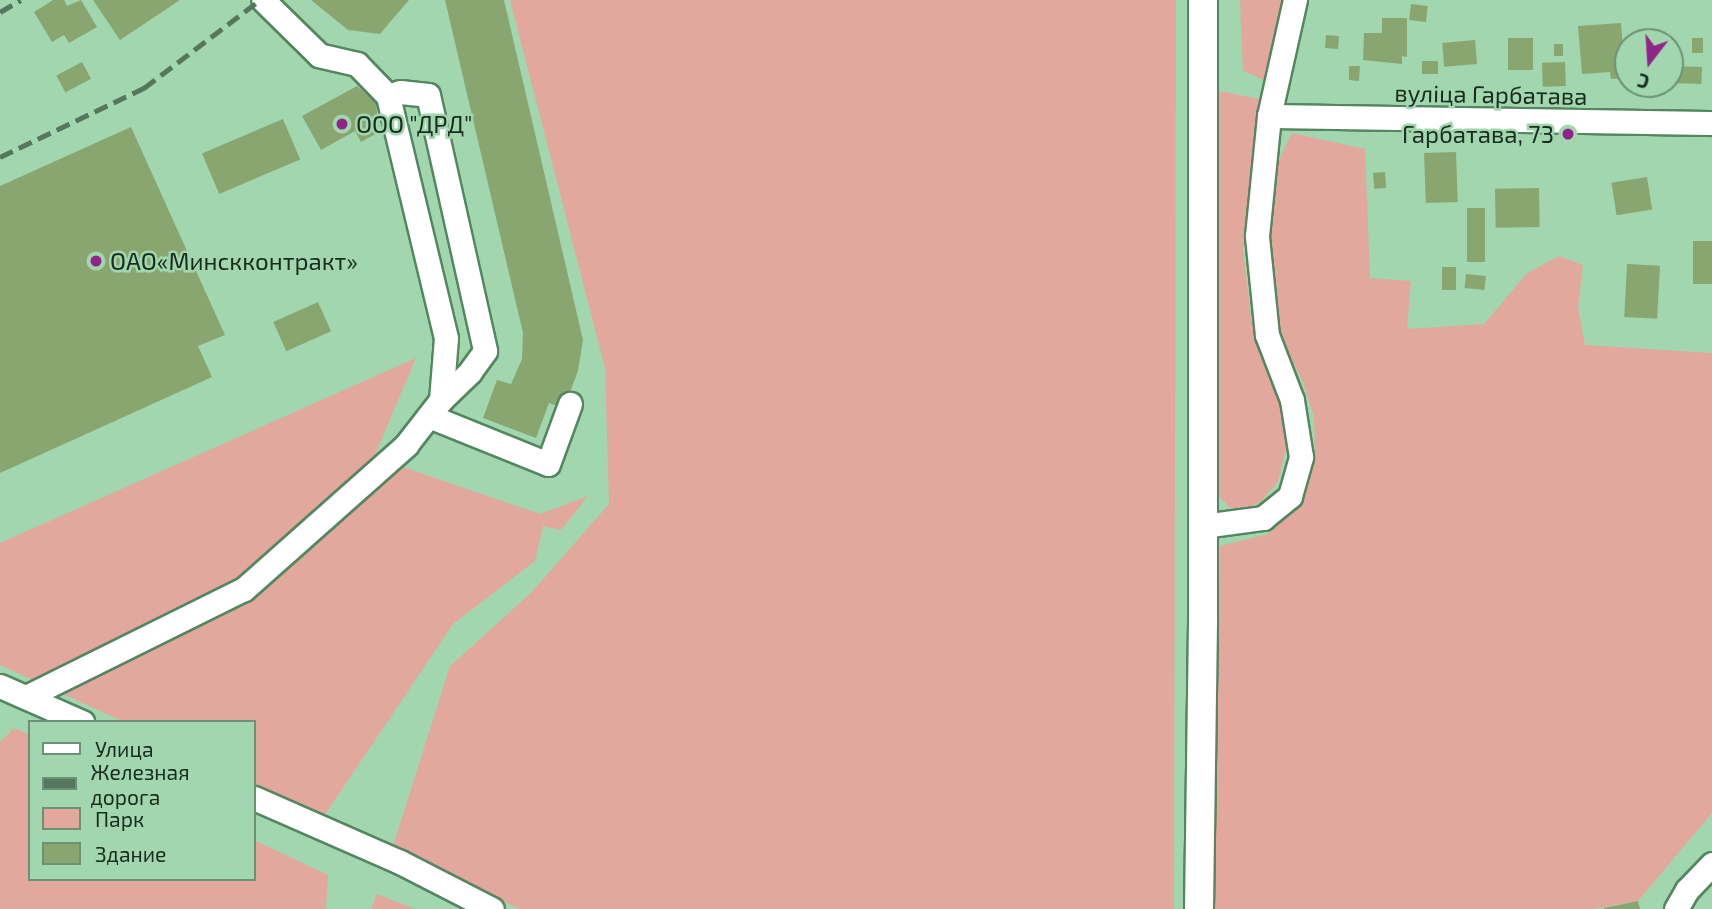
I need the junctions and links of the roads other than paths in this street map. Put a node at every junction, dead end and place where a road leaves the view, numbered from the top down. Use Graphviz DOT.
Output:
graph roads {
  1 [pos="263,0"];
  2 [pos="1203,0"];
  3 [pos="1296,0"];
  4 [pos="388,96"];
  5 [pos="1269,117"];
  6 [pos="1712,123"];
  7 [pos="570,404"];
  8 [pos="435,408"];
  9 [pos="1203,526"];
  10 [pos="0,686"];
  11 [pos="26,697"];
  12 [pos="78,720"];
  13 [pos="256,799"];
  14 [pos="1712,864"];
  15 [pos="492,909"];
  16 [pos="1199,909"];
  17 [pos="1676,909"];
  1 -- 4 [label="street"];
  2 -- 9 [label="main road"];
  3 -- 5 [label="street"];
  4 -- 8 [label="street"];
  4 -- 8 [label="street"];
  5 -- 6 [label="street, вуліца Гарбатава"];
  5 -- 9 [label="street"];
  7 -- 8 [label="street"];
  8 -- 11 [label="street"];
  9 -- 16 [label="main road"];
  10 -- 11 [label="street"];
  11 -- 12 [label="street"];
  13 -- 15 [label="street"];
  14 -- 17 [label="street"];
}
